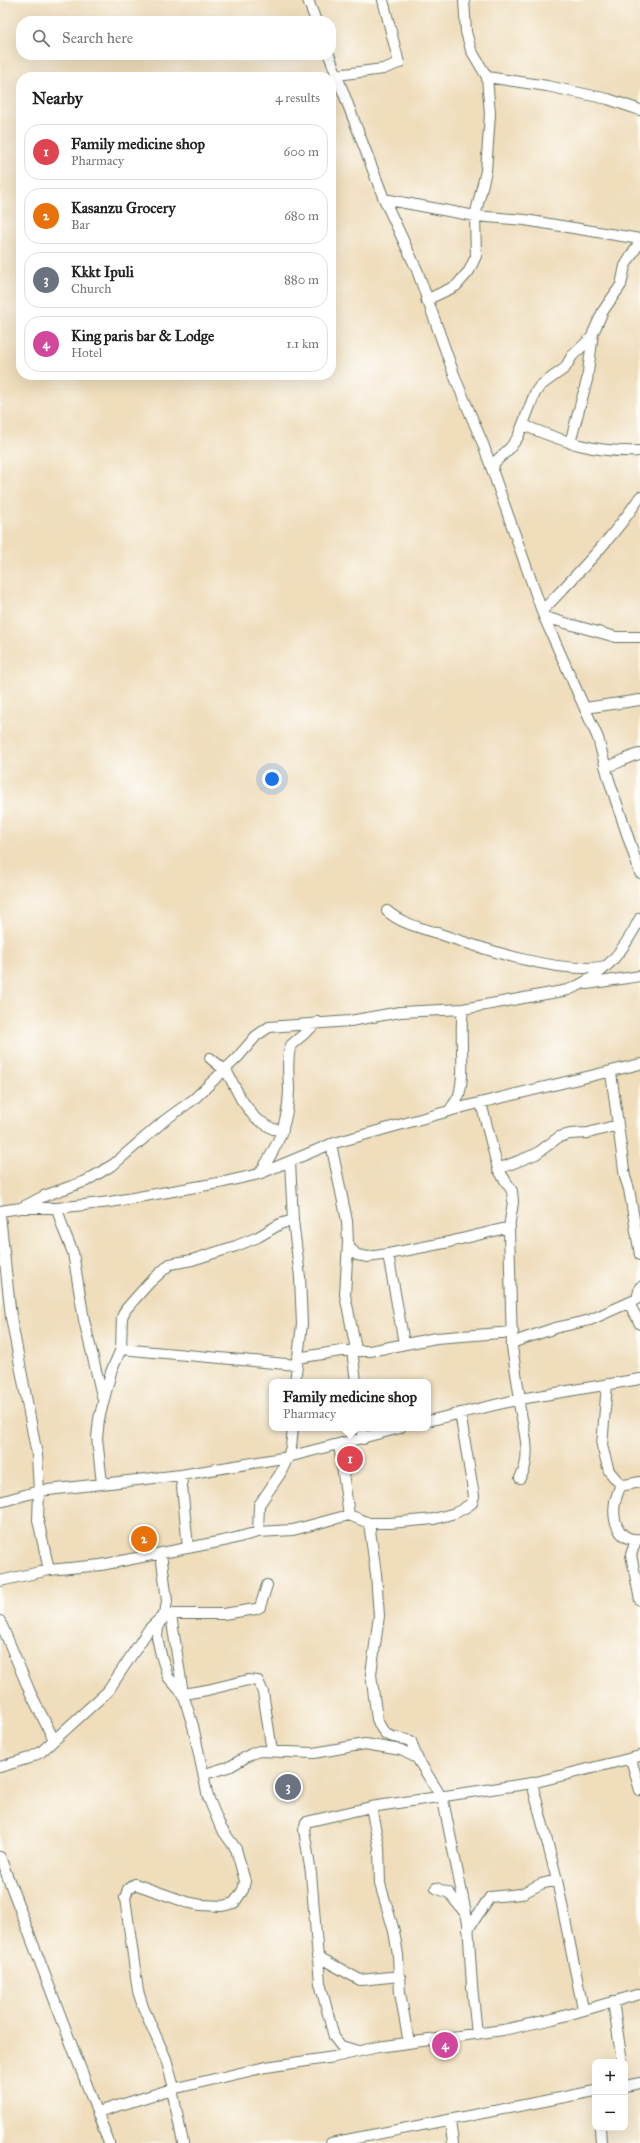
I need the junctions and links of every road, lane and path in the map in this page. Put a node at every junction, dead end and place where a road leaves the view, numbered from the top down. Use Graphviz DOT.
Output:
graph roads {
  1 [pos="308,0"];
  2 [pos="383,0"];
  3 [pos="464,0"];
  4 [pos="314,16"];
  5 [pos="331,60"];
  6 [pos="336,72"];
  7 [pos="337,75"];
  8 [pos="487,77"];
  9 [pos="640,110"];
  10 [pos="384,198"];
  11 [pos="475,216"];
  12 [pos="640,240"];
  13 [pos="426,300"];
  14 [pos="591,338"];
  15 [pos="523,425"];
  16 [pos="570,443"];
  17 [pos="640,450"];
  18 [pos="493,476"];
  19 [pos="640,497"];
  20 [pos="543,613"];
  21 [pos="640,637"];
  22 [pos="640,700"];
  23 [pos="585,708"];
  24 [pos="640,754"];
  25 [pos="605,766"];
  26 [pos="640,873"];
  27 [pos="387,911"];
  28 [pos="640,918"];
  29 [pos="606,966"];
  30 [pos="640,976"];
  31 [pos="584,984"];
  32 [pos="463,1009"];
  33 [pos="318,1022"];
  34 [pos="210,1058"];
  35 [pos="640,1064"];
  36 [pos="225,1070"];
  37 [pos="611,1073"];
  38 [pos="481,1103"];
  39 [pos="450,1111"];
  40 [pos="618,1125"];
  41 [pos="283,1130"];
  42 [pos="331,1144"];
  43 [pos="290,1162"];
  44 [pos="498,1169"];
  45 [pos="259,1174"];
  46 [pos="21,1208"];
  47 [pos="57,1208"];
  48 [pos="0,1211"];
  49 [pos="0,1215"];
  50 [pos="293,1220"];
  51 [pos="510,1227"];
  52 [pos="348,1242"];
  53 [pos="388,1254"];
  54 [pos="640,1254"];
  55 [pos="639,1292"];
  56 [pos="629,1303"];
  57 [pos="640,1324"];
  58 [pos="513,1332"];
  59 [pos="514,1342"];
  60 [pos="404,1343"];
  61 [pos="121,1349"];
  62 [pos="354,1349"];
  63 [pos="297,1362"];
  64 [pos="295,1379"];
  65 [pos="356,1379"];
  66 [pos="640,1379"];
  67 [pos="607,1384"];
  68 [pos="519,1399"];
  69 [pos="104,1401"];
  70 [pos="460,1413"];
  71 [pos="431,1420"];
  72 [pos="292,1431"];
  73 [pos="362,1431"];
  74 [pos="390,1431"];
  75 [pos="363,1439"];
  76 [pos="339,1445"];
  77 [pos="288,1457"];
  78 [pos="181,1475"];
  79 [pos="520,1478"];
  80 [pos="640,1482"];
  81 [pos="102,1484"];
  82 [pos="620,1486"];
  83 [pos="39,1491"];
  84 [pos="0,1502"];
  85 [pos="349,1515"];
  86 [pos="369,1523"];
  87 [pos="258,1532"];
  88 [pos="638,1539"];
  89 [pos="188,1548"];
  90 [pos="161,1553"];
  91 [pos="48,1570"];
  92 [pos="0,1581"];
  93 [pos="267,1585"];
  94 [pos="640,1600"];
  95 [pos="168,1614"];
  96 [pos="0,1621"];
  97 [pos="183,1694"];
  98 [pos="54,1740"];
  99 [pos="272,1751"];
  100 [pos="417,1758"];
  101 [pos="635,1758"];
  102 [pos="0,1767"];
  103 [pos="205,1774"];
  104 [pos="532,1783"];
  105 [pos="640,1790"];
  106 [pos="442,1798"];
  107 [pos="371,1807"];
  108 [pos="0,1857"];
  109 [pos="557,1880"];
  110 [pos="436,1888"];
  111 [pos="466,1913"];
  112 [pos="468,1929"];
  113 [pos="317,1956"];
  114 [pos="400,1976"];
  115 [pos="640,1994"];
  116 [pos="613,2001"];
  117 [pos="583,2009"];
  118 [pos="477,2034"];
  119 [pos="409,2043"];
  120 [pos="358,2051"];
  121 [pos="622,2059"];
  122 [pos="640,2083"];
  123 [pos="628,2085"];
  124 [pos="173,2088"];
  125 [pos="592,2092"];
  126 [pos="98,2112"];
  127 [pos="450,2121"];
  128 [pos="600,2131"];
  129 [pos="382,2139"];
  130 [pos="109,2143"];
  131 [pos="183,2143"];
  132 [pos="331,2143"];
  133 [pos="453,2143"];
  134 [pos="601,2143"];
  1 -- 4 [label="street"];
  2 -- 7 [label="street"];
  3 -- 8 [label="street"];
  5 -- 6 [label="street"];
  7 -- 10 [label="street"];
  8 -- 9 [label="street"];
  8 -- 11 [label="street"];
  10 -- 11 [label="street"];
  10 -- 13 [label="street"];
  11 -- 12 [label="street"];
  11 -- 13 [label="street"];
  12 -- 14 [label="street"];
  13 -- 18 [label="street"];
  14 -- 15 [label="street"];
  14 -- 16 [label="street"];
  15 -- 16 [label="street"];
  15 -- 18 [label="street"];
  16 -- 17 [label="street"];
  18 -- 20 [label="street"];
  19 -- 20 [label="street"];
  20 -- 21 [label="street"];
  20 -- 23 [label="street"];
  22 -- 23 [label="street"];
  23 -- 25 [label="street"];
  24 -- 25 [label="street"];
  25 -- 26 [label="street"];
  27 -- 29 [label="street"];
  28 -- 29 [label="street"];
  29 -- 31 [label="street"];
  30 -- 31 [label="street"];
  31 -- 32 [label="street"];
  32 -- 33 [label="street"];
  32 -- 39 [label="street"];
  33 -- 36 [label="street"];
  33 -- 41 [label="street"];
  34 -- 36 [label="street"];
  35 -- 37 [label="street"];
  36 -- 41 [label="street"];
  36 -- 46 [label="street"];
  37 -- 38 [label="street"];
  37 -- 40 [label="street"];
  38 -- 39 [label="street"];
  38 -- 44 [label="street"];
  39 -- 42 [label="street"];
  40 -- 44 [label="street"];
  40 -- 54 [label="street"];
  41 -- 45 [label="street"];
  42 -- 43 [label="street"];
  42 -- 52 [label="street"];
  43 -- 45 [label="street"];
  43 -- 50 [label="street"];
  44 -- 51 [label="street"];
  45 -- 47 [label="street"];
  46 -- 47 [label="street"];
  46 -- 48 [label="street"];
  47 -- 69 [label="street"];
  49 -- 83 [label="street"];
  50 -- 61 [label="street"];
  50 -- 63 [label="street"];
  51 -- 53 [label="street"];
  51 -- 58 [label="street"];
  52 -- 53 [label="street"];
  52 -- 62 [label="street"];
  53 -- 60 [label="street"];
  55 -- 56 [label="street"];
  56 -- 57 [label="street"];
  56 -- 59 [label="street"];
  58 -- 59 [label="street"];
  58 -- 60 [label="street"];
  59 -- 68 [label="street"];
  60 -- 62 [label="street"];
  61 -- 63 [label="street"];
  61 -- 69 [label="street"];
  62 -- 63 [label="street"];
  62 -- 65 [label="street"];
  63 -- 64 [label="street"];
  66 -- 67 [label="street"];
  67 -- 68 [label="street"];
  67 -- 82 [label="street"];
  68 -- 70 [label="street"];
  68 -- 79 [label="street"];
  69 -- 81 [label="street"];
  70 -- 71 [label="street"];
  70 -- 86 [label="street"];
  72 -- 77 [label="street"];
  73 -- 75 [label="street"];
  74 -- 75 [label="street"];
  75 -- 76 [label="street"];
  76 -- 77 [label="street"];
  76 -- 85 [label="street"];
  77 -- 78 [label="street"];
  77 -- 87 [label="street"];
  78 -- 81 [label="street"];
  78 -- 89 [label="street"];
  80 -- 82 [label="street"];
  81 -- 83 [label="street"];
  82 -- 88 [label="street"];
  83 -- 84 [label="street"];
  83 -- 91 [label="street"];
  85 -- 86 [label="street"];
  85 -- 87 [label="street"];
  86 -- 100 [label="street"];
  87 -- 89 [label="street"];
  88 -- 94 [label="street"];
  89 -- 90 [label="street"];
  90 -- 91 [label="street"];
  90 -- 95 [label="street"];
  91 -- 92 [label="street"];
  93 -- 95 [label="street"];
  95 -- 97 [label="street"];
  95 -- 97 [label="street"];
  95 -- 98 [label="street"];
  96 -- 98 [label="street"];
  97 -- 99 [label="street"];
  97 -- 103 [label="street"];
  98 -- 102 [label="street"];
  99 -- 100 [label="street"];
  99 -- 103 [label="street"];
  100 -- 106 [label="street"];
  101 -- 104 [label="street"];
  101 -- 105 [label="street"];
  103 -- 124 [label="street"];
  104 -- 106 [label="street"];
  104 -- 109 [label="street"];
  106 -- 107 [label="street"];
  106 -- 111 [label="street"];
  107 -- 113 [label="street"];
  107 -- 114 [label="street"];
  108 -- 126 [label="street"];
  109 -- 112 [label="street"];
  109 -- 117 [label="street"];
  110 -- 111 [label="street"];
  111 -- 112 [label="street"];
  112 -- 118 [label="street"];
  113 -- 114 [label="street"];
  113 -- 120 [label="street"];
  114 -- 119 [label="street"];
  115 -- 116 [label="street"];
  116 -- 117 [label="street"];
  116 -- 121 [label="street"];
  117 -- 118 [label="street"];
  118 -- 119 [label="street"];
  119 -- 120 [label="street"];
  120 -- 124 [label="street"];
  122 -- 123 [label="street"];
  124 -- 126 [label="street"];
  124 -- 131 [label="street"];
  125 -- 127 [label="street"];
  126 -- 130 [label="street"];
  127 -- 129 [label="street"];
  127 -- 133 [label="street"];
  128 -- 134 [label="street"];
  129 -- 132 [label="street"];
}
